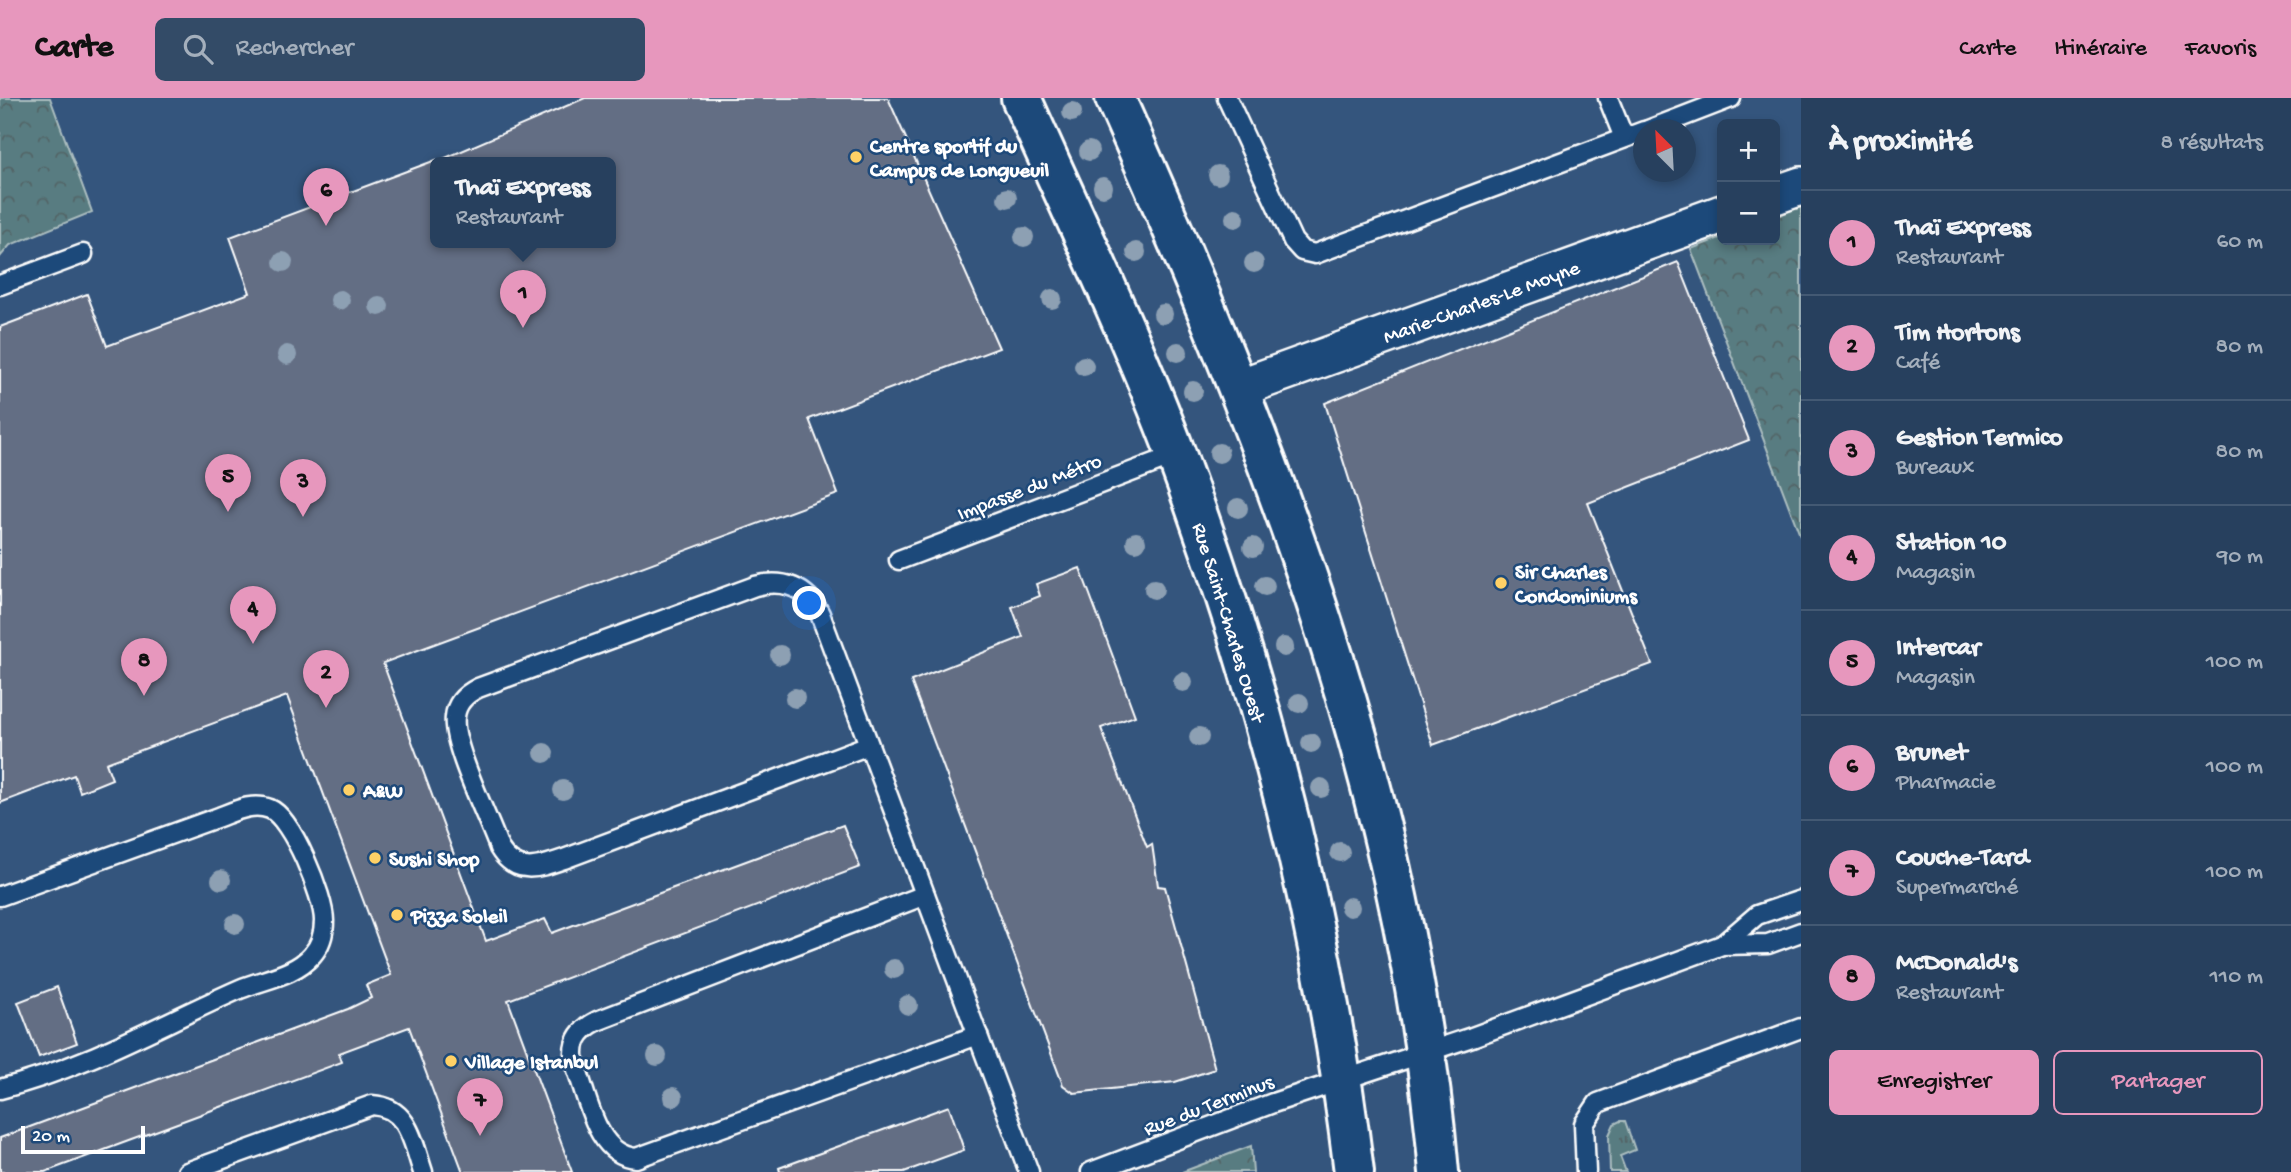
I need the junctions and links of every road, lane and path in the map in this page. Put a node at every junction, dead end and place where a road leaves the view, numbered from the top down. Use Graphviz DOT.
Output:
graph roads {
  1 [pos="1021,98"];
  2 [pos="1115,98"];
  3 [pos="1227,98"];
  4 [pos="1608,98"];
  5 [pos="1731,98"];
  6 [pos="1675,119"];
  7 [pos="1633,135"];
  8 [pos="1624,138"];
  9 [pos="1801,186"];
  10 [pos="1780,193"];
  11 [pos="1717,216"];
  12 [pos="83,254"];
  13 [pos="0,285"];
  14 [pos="1239,388"];
  15 [pos="1175,455"];
  16 [pos="899,560"];
  17 [pos="869,745"];
  18 [pos="925,895"];
  19 [pos="0,896"];
  20 [pos="1801,900"];
  21 [pos="1801,932"];
  22 [pos="1722,945"];
  23 [pos="1801,1028"];
  24 [pos="978,1035"];
  25 [pos="1423,1052"];
  26 [pos="1342,1081"];
  27 [pos="0,1089"];
  28 [pos="187,1172"];
  29 [pos="423,1172"];
  30 [pos="1029,1172"];
  31 [pos="1091,1172"];
  32 [pos="1353,1172"];
  33 [pos="1438,1172"];
  34 [pos="1586,1172"];
  1 -- 15 [label="street, Rue Saint-Charles Ouest"];
  2 -- 14 [label="street"];
  3 -- 8 [label="lane"];
  4 -- 8 [label="lane"];
  5 -- 6 [label="lane"];
  7 -- 8 [label="lane"];
  9 -- 10 [label="street"];
  11 -- 14 [label="street, Marie-Charles-Le Moyne"];
  12 -- 13 [label="lane"];
  14 -- 25 [label="street"];
  15 -- 16 [label="lane, Impasse du Métro"];
  15 -- 26 [label="street, Rue Saint-Charles Ouest"];
  17 -- 17 [label="lane"];
  17 -- 18 [label="lane"];
  18 -- 24 [label="lane"];
  18 -- 24 [label="lane"];
  19 -- 27 [label="lane"];
  20 -- 22 [label="lane"];
  21 -- 22 [label="lane"];
  22 -- 25 [label="lane, Rue du Terminus"];
  23 -- 34 [label="lane"];
  24 -- 30 [label="lane"];
  25 -- 26 [label="lane, Rue du Terminus"];
  25 -- 33 [label="street"];
  26 -- 31 [label="lane, Rue du Terminus"];
  26 -- 32 [label="street, Rue Saint-Charles Ouest"];
  28 -- 29 [label="lane"];
}
